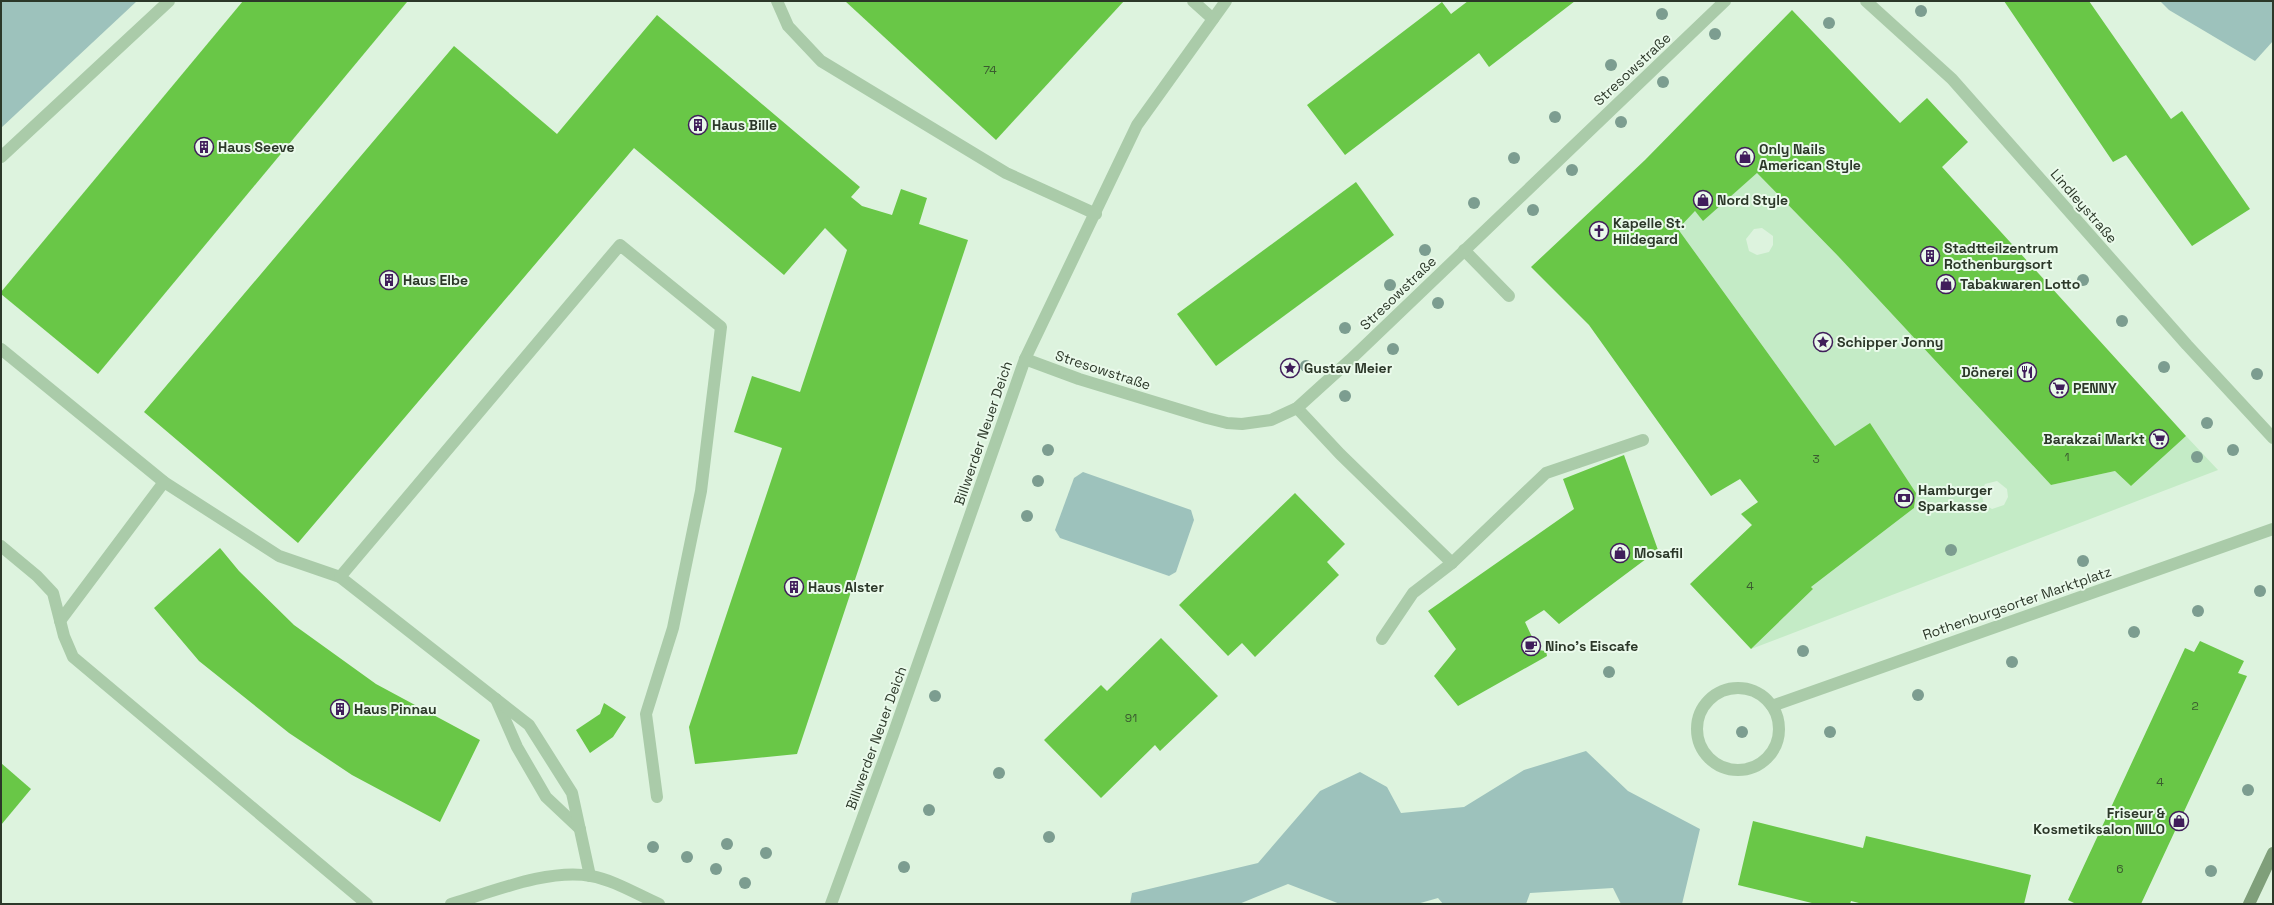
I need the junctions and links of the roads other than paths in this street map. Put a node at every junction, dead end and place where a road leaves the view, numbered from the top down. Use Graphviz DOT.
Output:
graph roads {
  1 [pos="169,1"];
  2 [pos="777,1"];
  3 [pos="1193,1"];
  4 [pos="1226,1"];
  5 [pos="1725,1"];
  6 [pos="1866,1"];
  7 [pos="1213,19"];
  8 [pos="1,157"];
  9 [pos="1096,214"];
  10 [pos="1464,250"];
  11 [pos="1509,296"];
  12 [pos="1,349"];
  13 [pos="1025,359"];
  14 [pos="1297,408"];
  15 [pos="2273,438"];
  16 [pos="1643,440"];
  17 [pos="164,482"];
  18 [pos="2273,529"];
  19 [pos="1,546"];
  20 [pos="1452,563"];
  21 [pos="340,577"];
  22 [pos="60,621"];
  23 [pos="1382,639"];
  24 [pos="496,698"];
  25 [pos="1772,706"];
  26 [pos="657,797"];
  27 [pos="580,829"];
  28 [pos="2273,853"];
  29 [pos="590,876"];
  30 [pos="367,904"];
  31 [pos="451,904"];
  32 [pos="659,904"];
  33 [pos="831,904"];
  34 [pos="2249,904"];
  1 -- 8 [label="street"];
  2 -- 9 [label="street"];
  3 -- 7 [label="street"];
  4 -- 7 [label="street, Billwerder Neuer Deich"];
  5 -- 10 [label="street, Stresowstraße"];
  6 -- 15 [label="street, Lindleystraße"];
  7 -- 9 [label="street, Billwerder Neuer Deich"];
  9 -- 13 [label="street, Billwerder Neuer Deich"];
  10 -- 11 [label="street"];
  10 -- 14 [label="street, Stresowstraße"];
  12 -- 17 [label="street"];
  13 -- 14 [label="street, Stresowstraße"];
  13 -- 33 [label="street, Billwerder Neuer Deich"];
  14 -- 20 [label="street"];
  16 -- 20 [label="street"];
  17 -- 21 [label="street"];
  17 -- 22 [label="street"];
  18 -- 25 [label="street, Rothenburgsorter Marktplatz"];
  19 -- 22 [label="street"];
  20 -- 23 [label="street"];
  21 -- 24 [label="street"];
  21 -- 26 [label="street"];
  22 -- 30 [label="street"];
  24 -- 27 [label="street"];
  24 -- 27 [label="street"];
  25 -- 25 [label="street"];
  27 -- 29 [label="street"];
  28 -- 34 [label="street"];
  29 -- 31 [label="street"];
  29 -- 32 [label="street"];
}
